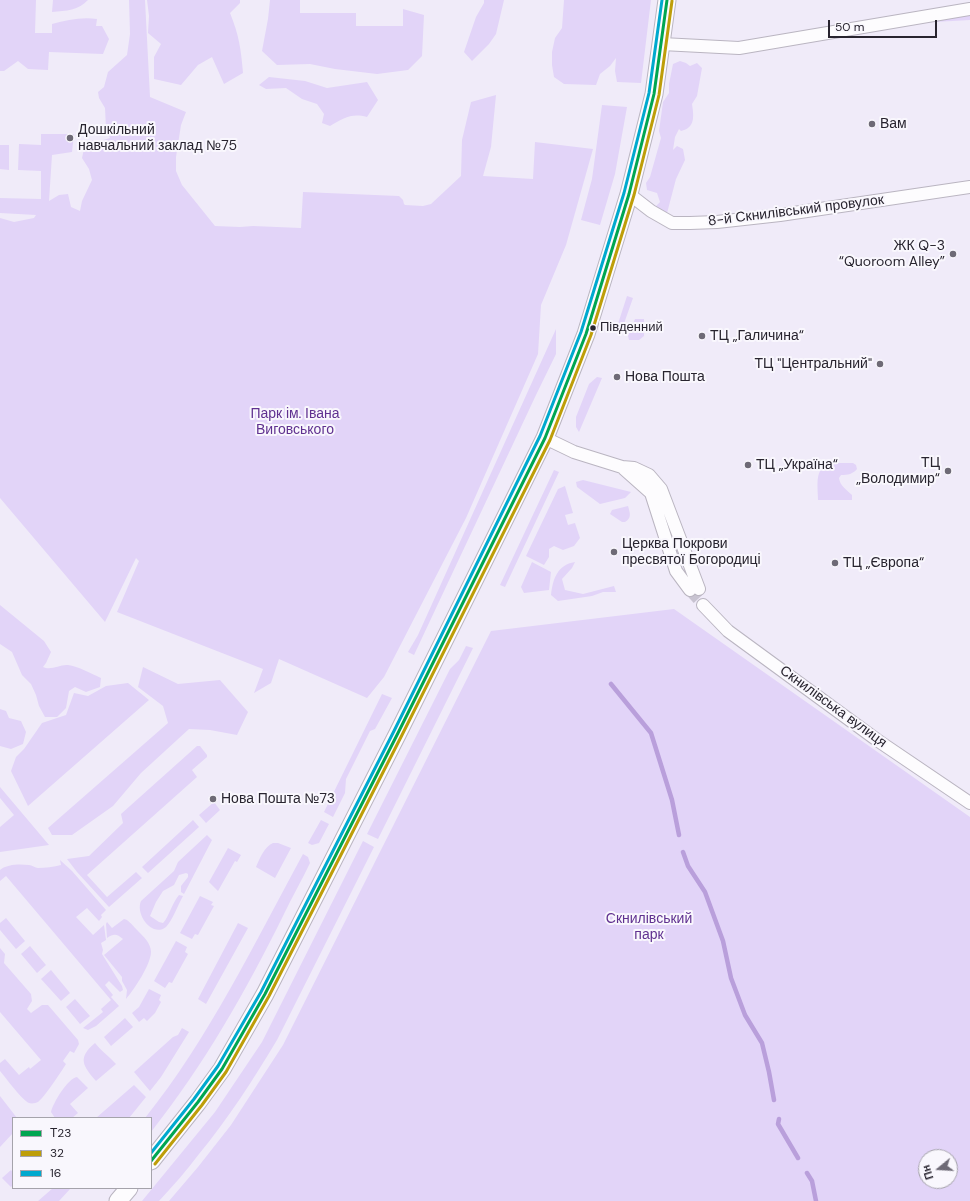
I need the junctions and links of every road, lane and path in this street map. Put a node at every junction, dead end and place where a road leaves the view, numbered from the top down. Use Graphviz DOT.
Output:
graph roads {
  1 [pos="667,0"];
  2 [pos="970,9"];
  3 [pos="662,44"];
  4 [pos="970,187"];
  5 [pos="629,194"];
  6 [pos="545,438"];
  7 [pos="695,589"];
  8 [pos="702,605"];
  9 [pos="970,803"];
  10 [pos="152,1160"];
  11 [pos="128,1189"];
  12 [pos="118,1201"];
  1 -- 3 [label="main road"];
  2 -- 3 [label="street"];
  3 -- 5 [label="main road"];
  4 -- 5 [label="street, 8-й Скнилівський провулок"];
  5 -- 6 [label="main road"];
  6 -- 7 [label="street"];
  6 -- 10 [label="main road"];
  8 -- 9 [label="street, Скнилівська вулиця"];
  11 -- 12 [label="main road"];
}
